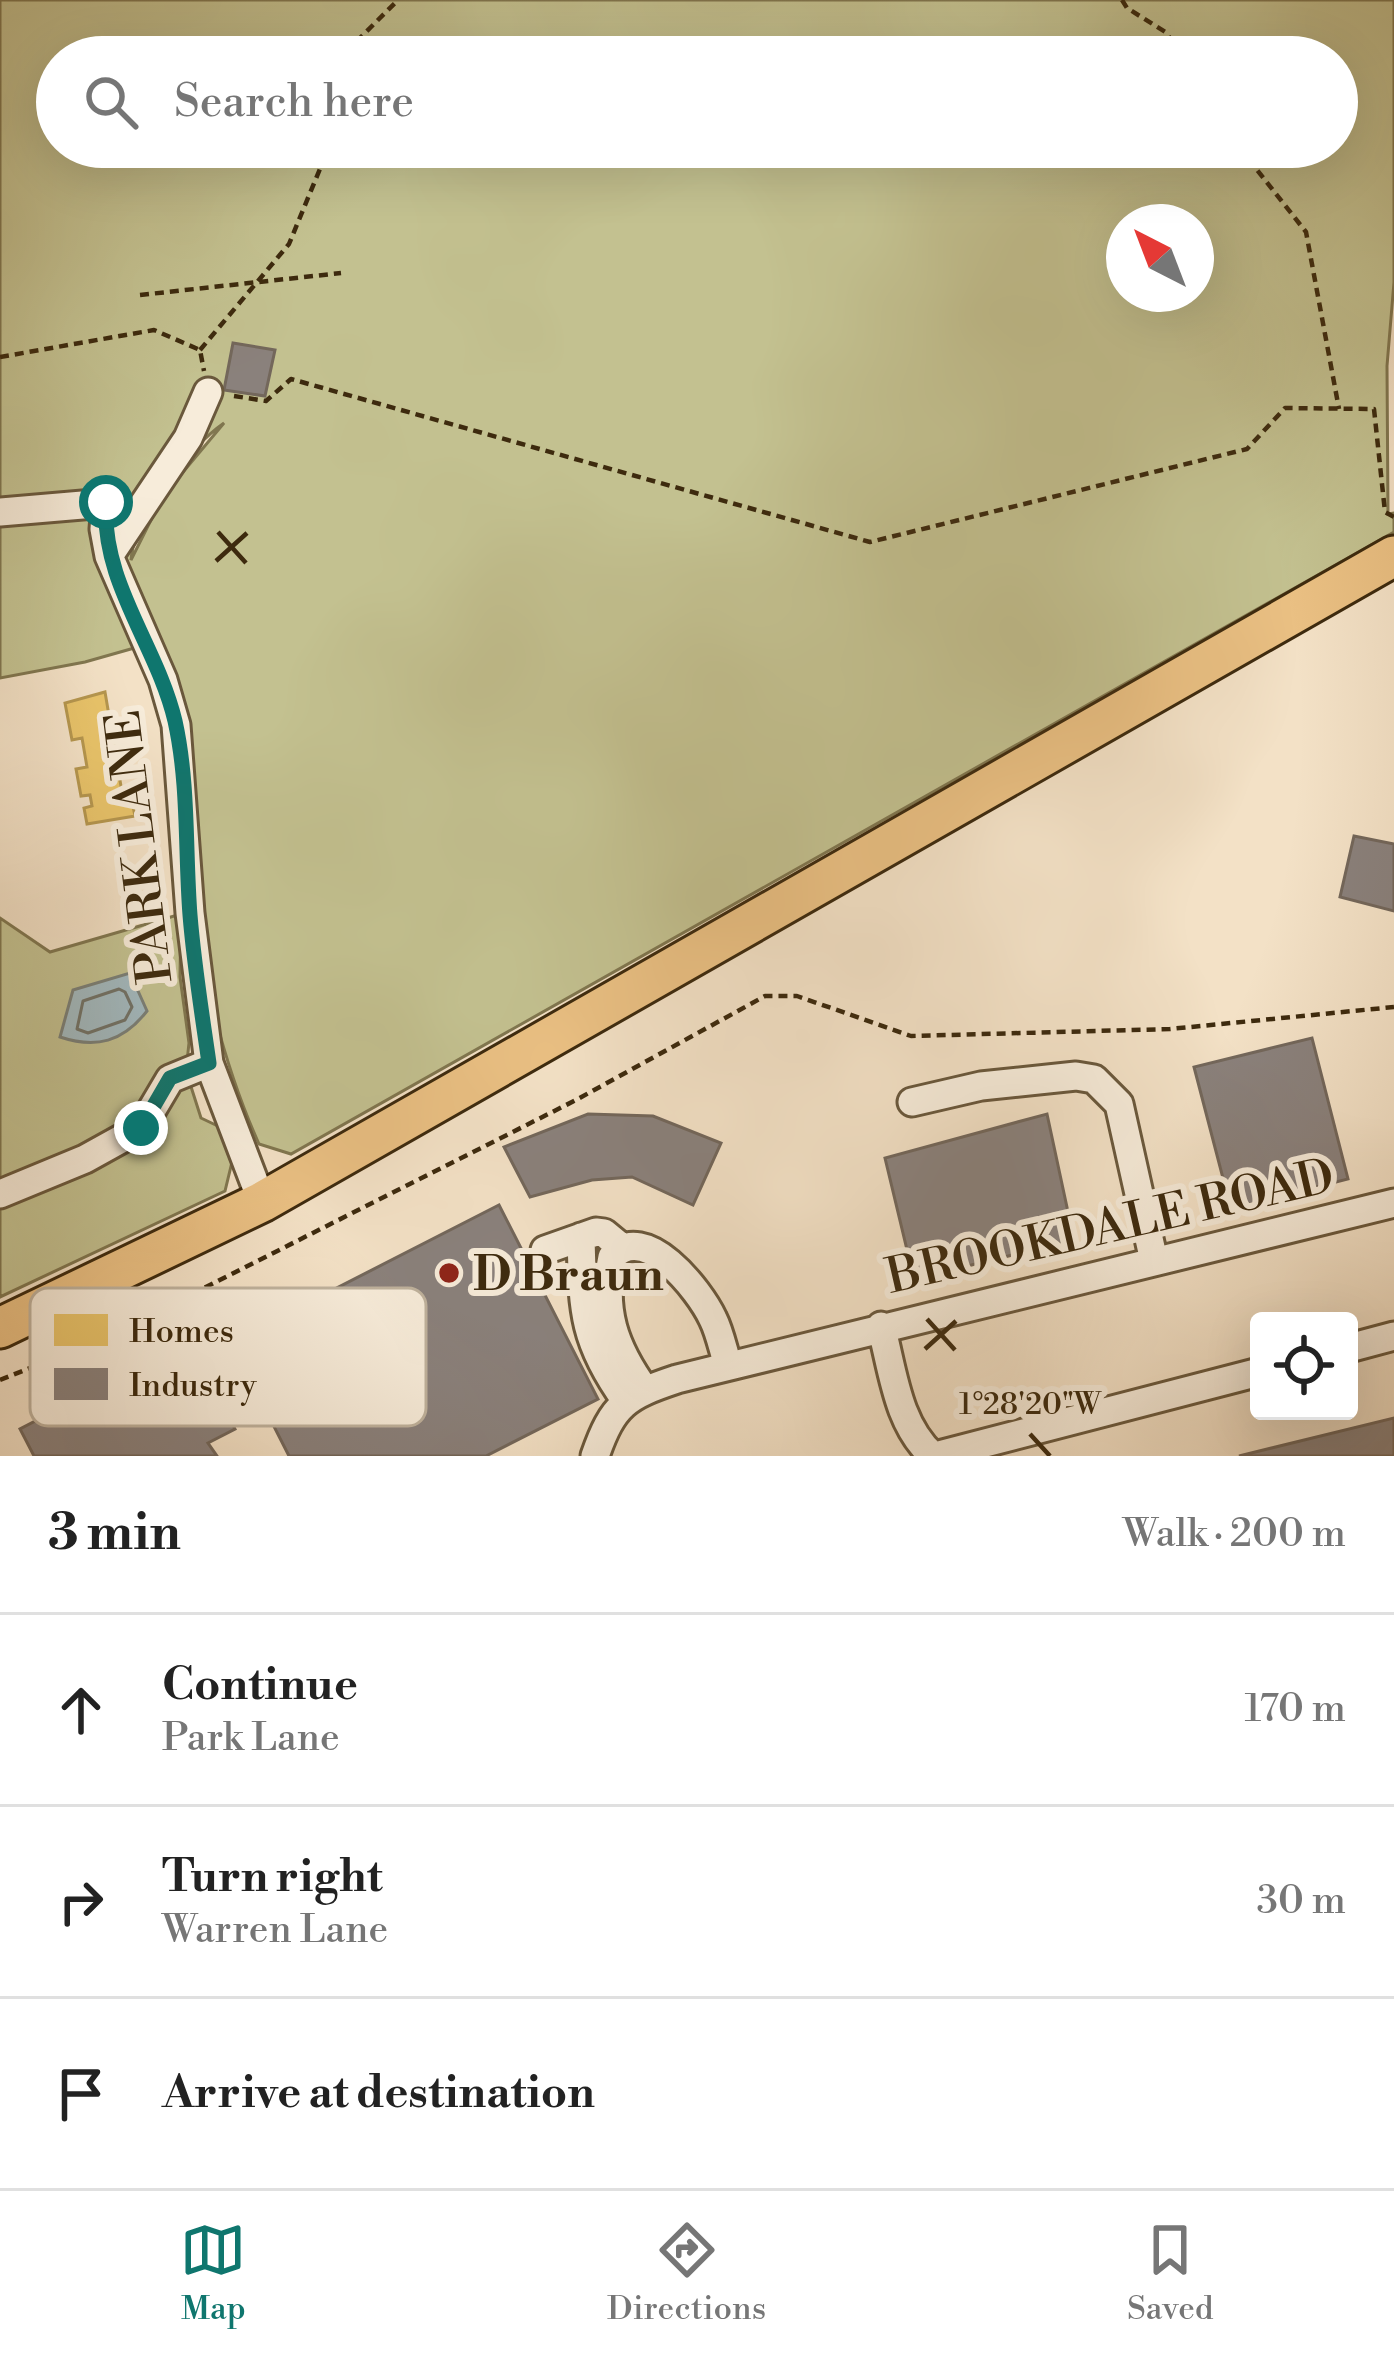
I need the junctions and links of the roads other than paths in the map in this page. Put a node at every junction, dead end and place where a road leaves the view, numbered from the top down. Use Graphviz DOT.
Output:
graph roads {
  1 [pos="208,392"];
  2 [pos="0,512"];
  3 [pos="109,556"];
  4 [pos="1394,556"];
  5 [pos="209,1063"];
  6 [pos="912,1102"];
  7 [pos="0,1194"];
  8 [pos="262,1202"];
  9 [pos="1394,1204"];
  10 [pos="581,1237"];
  11 [pos="621,1247"];
  12 [pos="545,1250"];
  13 [pos="1154,1261"];
  14 [pos="87,1288"];
  15 [pos="30,1314"];
  16 [pos="881,1326"];
  17 [pos="0,1328"];
  18 [pos="1394,1336"];
  19 [pos="1358,1346"];
  20 [pos="728,1366"];
  21 [pos="1250,1374"];
  22 [pos="635,1395"];
  23 [pos="595,1456"];
  24 [pos="934,1456"];
  1 -- 3 [label="street"];
  2 -- 3 [label="street, PARK LANE"];
  3 -- 5 [label="street, PARK LANE"];
  4 -- 8 [label="highway"];
  5 -- 7 [label="street"];
  5 -- 8 [label="street, PARK LANE"];
  6 -- 13 [label="street"];
  8 -- 14 [label="highway"];
  9 -- 13 [label="street, BROOKDALE ROAD"];
  10 -- 11 [label="street"];
  10 -- 12 [label="street"];
  10 -- 22 [label="street"];
  11 -- 20 [label="street"];
  11 -- 22 [label="street"];
  13 -- 16 [label="street, BROOKDALE ROAD"];
  15 -- 17 [label="highway"];
  16 -- 20 [label="street, BROOKDALE ROAD"];
  16 -- 24 [label="street"];
  18 -- 19 [label="street"];
  20 -- 22 [label="street, BROOKDALE ROAD"];
  21 -- 24 [label="street"];
  22 -- 23 [label="street"];
}
